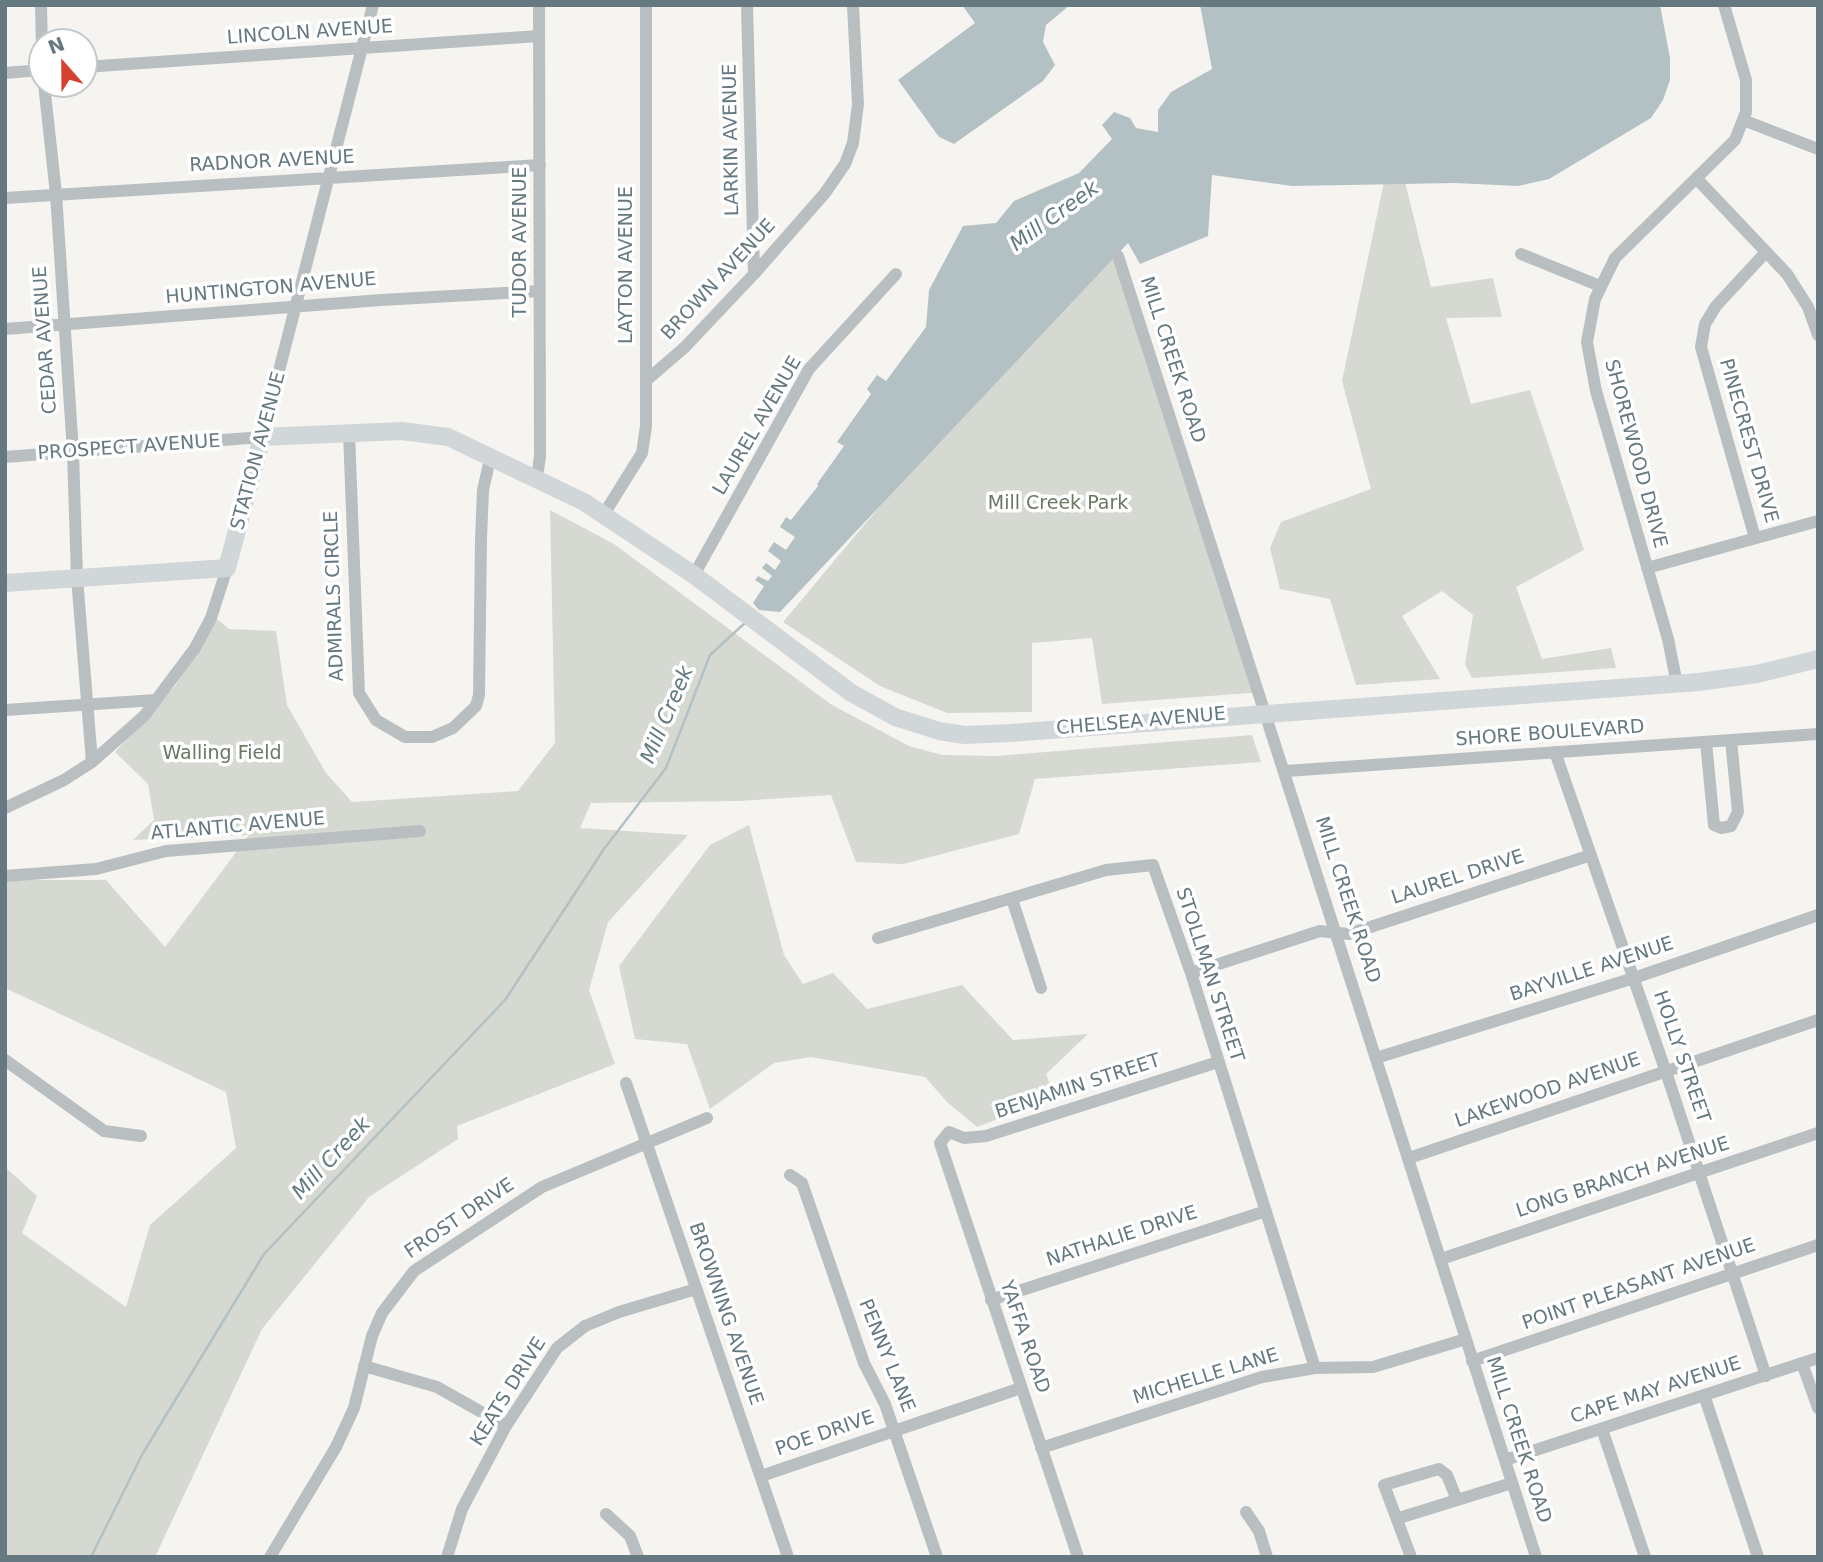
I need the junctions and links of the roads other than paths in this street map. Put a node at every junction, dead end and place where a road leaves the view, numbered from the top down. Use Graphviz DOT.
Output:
graph roads {
  1 [pos="41,5"];
  2 [pos="373,5"];
  3 [pos="539,5"];
  4 [pos="646,5"];
  5 [pos="747,5"];
  6 [pos="853,5"];
  7 [pos="1724,5"];
  8 [pos="42,28"];
  9 [pos="539,36"];
  10 [pos="362,48"];
  11 [pos="98,66"];
  12 [pos="28,71"];
  13 [pos="5,73"];
  14 [pos="46,98"];
  15 [pos="1743,120"];
  16 [pos="1818,149"];
  17 [pos="540,165"];
  18 [pos="330,178"];
  19 [pos="1698,179"];
  20 [pos="56,194"];
  21 [pos="5,198"];
  22 [pos="1766,252"];
  23 [pos="1521,254"];
  24 [pos="1118,256"];
  25 [pos="754,274"];
  26 [pos="895,275"];
  27 [pos="1600,286"];
  28 [pos="540,292"];
  29 [pos="298,307"];
  30 [pos="65,325"];
  31 [pos="5,329"];
  32 [pos="1818,335"];
  33 [pos="648,379"];
  34 [pos="349,433"];
  35 [pos="262,438"];
  36 [pos="73,452"];
  37 [pos="491,455"];
  38 [pos="5,457"];
  39 [pos="537,478"];
  40 [pos="604,514"];
  41 [pos="1818,521"];
  42 [pos="1755,538"];
  43 [pos="227,568"];
  44 [pos="1647,568"];
  45 [pos="694,575"];
  46 [pos="77,578"];
  47 [pos="5,583"];
  48 [pos="1818,659"];
  49 [pos="1677,684"];
  50 [pos="156,700"];
  51 [pos="89,705"];
  52 [pos="5,710"];
  53 [pos="1266,712"];
  54 [pos="1818,734"];
  55 [pos="1731,740"];
  56 [pos="1706,742"];
  57 [pos="1555,752"];
  58 [pos="92,762"];
  59 [pos="1286,771"];
  60 [pos="5,808"];
  61 [pos="420,831"];
  62 [pos="1591,855"];
  63 [pos="5,876"];
  64 [pos="1012,899"];
  65 [pos="1818,915"];
  66 [pos="1337,931"];
  67 [pos="878,938"];
  68 [pos="1191,973"];
  69 [pos="1634,978"];
  70 [pos="1041,988"];
  71 [pos="1818,1020"];
  72 [pos="1376,1058"];
  73 [pos="5,1059"];
  74 [pos="1218,1062"];
  75 [pos="1666,1072"];
  76 [pos="626,1083"];
  77 [pos="707,1118"];
  78 [pos="949,1132"];
  79 [pos="1818,1133"];
  80 [pos="141,1136"];
  81 [pos="647,1144"];
  82 [pos="1409,1158"];
  83 [pos="1699,1173"];
  84 [pos="790,1175"];
  85 [pos="1266,1211"];
  86 [pos="1818,1245"];
  87 [pos="1441,1259"];
  88 [pos="1732,1273"];
  89 [pos="696,1289"];
  90 [pos="991,1300"];
  91 [pos="1466,1339"];
  92 [pos="1818,1358"];
  93 [pos="1472,1361"];
  94 [pos="1802,1363"];
  95 [pos="364,1366"];
  96 [pos="1315,1368"];
  97 [pos="1766,1376"];
  98 [pos="1021,1388"];
  99 [pos="1704,1395"];
  100 [pos="1818,1408"];
  101 [pos="506,1426"];
  102 [pos="1602,1429"];
  103 [pos="895,1430"];
  104 [pos="1041,1448"];
  105 [pos="1505,1461"];
  106 [pos="761,1476"];
  107 [pos="1512,1483"];
  108 [pos="1457,1500"];
  109 [pos="1246,1512"];
  110 [pos="606,1514"];
  111 [pos="1399,1518"];
  112 [pos="270,1557"];
  113 [pos="447,1557"];
  114 [pos="638,1557"];
  115 [pos="788,1557"];
  116 [pos="937,1557"];
  117 [pos="1078,1557"];
  118 [pos="1267,1557"];
  119 [pos="1410,1557"];
  120 [pos="1536,1557"];
  121 [pos="1645,1557"];
  122 [pos="1758,1557"];
  1 -- 8 [label="street"];
  2 -- 10 [label="street, STATION AVENUE"];
  3 -- 9 [label="street, TUDOR AVENUE"];
  4 -- 33 [label="street, LAYTON AVENUE"];
  5 -- 25 [label="street, LARKIN AVENUE"];
  6 -- 25 [label="street, BROWN AVENUE"];
  7 -- 15 [label="street"];
  9 -- 10 [label="street, LINCOLN AVENUE"];
  9 -- 17 [label="street, TUDOR AVENUE"];
  10 -- 11 [label="street, LINCOLN AVENUE"];
  10 -- 18 [label="street, STATION AVENUE"];
  12 -- 13 [label="street"];
  14 -- 20 [label="street, CEDAR AVENUE"];
  15 -- 16 [label="street"];
  15 -- 19 [label="street, SHOREWOOD DRIVE"];
  17 -- 18 [label="street, RADNOR AVENUE"];
  17 -- 28 [label="street, TUDOR AVENUE"];
  18 -- 20 [label="street, RADNOR AVENUE"];
  18 -- 29 [label="street, STATION AVENUE"];
  19 -- 22 [label="street"];
  19 -- 27 [label="street, SHOREWOOD DRIVE"];
  20 -- 21 [label="street, RADNOR AVENUE"];
  20 -- 30 [label="street, CEDAR AVENUE"];
  22 -- 32 [label="street"];
  22 -- 42 [label="street, PINECREST DRIVE"];
  23 -- 27 [label="street"];
  24 -- 53 [label="street, MILL CREEK ROAD"];
  25 -- 33 [label="street, BROWN AVENUE"];
  26 -- 45 [label="street, LAUREL AVENUE"];
  27 -- 44 [label="street, SHOREWOOD DRIVE"];
  28 -- 29 [label="street, HUNTINGTON AVENUE"];
  28 -- 39 [label="street, TUDOR AVENUE"];
  29 -- 30 [label="street, HUNTINGTON AVENUE"];
  29 -- 35 [label="street, STATION AVENUE"];
  30 -- 31 [label="street, HUNTINGTON AVENUE"];
  30 -- 36 [label="street, CEDAR AVENUE"];
  33 -- 40 [label="street, LAYTON AVENUE"];
  34 -- 35 [label="main road, PROSPECT AVENUE"];
  34 -- 37 [label="main road, PROSPECT AVENUE"];
  34 -- 37 [label="street, ADMIRALS CIRCLE"];
  35 -- 36 [label="street, PROSPECT AVENUE"];
  35 -- 43 [label="main road, STATION AVENUE"];
  36 -- 38 [label="street, PROSPECT AVENUE"];
  36 -- 46 [label="street, CEDAR AVENUE"];
  37 -- 39 [label="main road, PROSPECT AVENUE"];
  39 -- 40 [label="main road, CHELSEA AVENUE"];
  40 -- 45 [label="main road, CHELSEA AVENUE"];
  41 -- 42 [label="street"];
  42 -- 44 [label="street"];
  43 -- 46 [label="main road"];
  43 -- 50 [label="street, STATION AVENUE"];
  44 -- 49 [label="street, SHOREWOOD DRIVE"];
  45 -- 53 [label="main road, CHELSEA AVENUE"];
  46 -- 47 [label="main road"];
  46 -- 51 [label="street, CEDAR AVENUE"];
  48 -- 49 [label="main road, CHELSEA AVENUE"];
  49 -- 53 [label="main road, CHELSEA AVENUE"];
  50 -- 51 [label="street"];
  50 -- 58 [label="street, STATION AVENUE"];
  51 -- 52 [label="street"];
  51 -- 58 [label="street, CEDAR AVENUE"];
  53 -- 59 [label="street, MILL CREEK ROAD"];
  54 -- 55 [label="street, SHORE BOULEVARD"];
  55 -- 56 [label="street, SHORE BOULEVARD"];
  55 -- 56 [label="street"];
  56 -- 57 [label="street, SHORE BOULEVARD"];
  57 -- 59 [label="street, SHORE BOULEVARD"];
  57 -- 62 [label="street, HOLLY STREET"];
  58 -- 60 [label="street, STATION AVENUE"];
  59 -- 66 [label="street, MILL CREEK ROAD"];
  61 -- 63 [label="street, ATLANTIC AVENUE"];
  62 -- 66 [label="street, LAUREL DRIVE"];
  62 -- 69 [label="street, HOLLY STREET"];
  64 -- 67 [label="street, STOLLMAN STREET"];
  64 -- 68 [label="street, STOLLMAN STREET"];
  64 -- 70 [label="street"];
  65 -- 69 [label="street, BAYVILLE AVENUE"];
  66 -- 68 [label="street, LAUREL DRIVE"];
  66 -- 72 [label="street, MILL CREEK ROAD"];
  68 -- 74 [label="street, STOLLMAN STREET"];
  69 -- 72 [label="street, BAYVILLE AVENUE"];
  69 -- 75 [label="street, HOLLY STREET"];
  71 -- 75 [label="street, LAKEWOOD AVENUE"];
  72 -- 82 [label="street, MILL CREEK ROAD"];
  73 -- 80 [label="street"];
  74 -- 78 [label="street, BENJAMIN STREET"];
  74 -- 85 [label="street, STOLLMAN STREET"];
  75 -- 82 [label="street, LAKEWOOD AVENUE"];
  75 -- 83 [label="street, HOLLY STREET"];
  76 -- 81 [label="street, BROWNING AVENUE"];
  77 -- 81 [label="street, FROST DRIVE"];
  78 -- 90 [label="street, YAFFA ROAD"];
  79 -- 83 [label="street, LONG BRANCH AVENUE"];
  81 -- 89 [label="street, BROWNING AVENUE"];
  81 -- 95 [label="street, FROST DRIVE"];
  82 -- 87 [label="street, MILL CREEK ROAD"];
  83 -- 87 [label="street, LONG BRANCH AVENUE"];
  83 -- 88 [label="street, HOLLY STREET"];
  84 -- 103 [label="street, PENNY LANE"];
  85 -- 90 [label="street, NATHALIE DRIVE"];
  85 -- 96 [label="street, STOLLMAN STREET"];
  86 -- 88 [label="street, POINT PLEASANT AVENUE"];
  87 -- 91 [label="street, MILL CREEK ROAD"];
  88 -- 93 [label="street, POINT PLEASANT AVENUE"];
  88 -- 97 [label="street, HOLLY STREET"];
  89 -- 101 [label="street, KEATS DRIVE"];
  89 -- 106 [label="street, BROWNING AVENUE"];
  90 -- 98 [label="street, YAFFA ROAD"];
  91 -- 93 [label="street, MILL CREEK ROAD"];
  91 -- 96 [label="street, MICHELLE LANE"];
  92 -- 94 [label="street, CAPE MAY AVENUE"];
  93 -- 105 [label="street, MILL CREEK ROAD"];
  94 -- 97 [label="street, CAPE MAY AVENUE"];
  94 -- 100 [label="street"];
  95 -- 101 [label="street"];
  95 -- 112 [label="street, FROST DRIVE"];
  96 -- 104 [label="street, MICHELLE LANE"];
  97 -- 99 [label="street, CAPE MAY AVENUE"];
  98 -- 103 [label="street, POE DRIVE"];
  98 -- 104 [label="street, YAFFA ROAD"];
  99 -- 102 [label="street, CAPE MAY AVENUE"];
  99 -- 122 [label="street"];
  101 -- 113 [label="street, KEATS DRIVE"];
  102 -- 105 [label="street, CAPE MAY AVENUE"];
  102 -- 121 [label="street"];
  103 -- 106 [label="street, POE DRIVE"];
  103 -- 116 [label="street, PENNY LANE"];
  104 -- 117 [label="street, YAFFA ROAD"];
  105 -- 107 [label="street, MILL CREEK ROAD"];
  106 -- 115 [label="street, BROWNING AVENUE"];
  107 -- 108 [label="street"];
  107 -- 120 [label="street, MILL CREEK ROAD"];
  108 -- 111 [label="street"];
  108 -- 111 [label="street"];
  109 -- 118 [label="street"];
  110 -- 114 [label="street"];
  111 -- 119 [label="street"];
}
